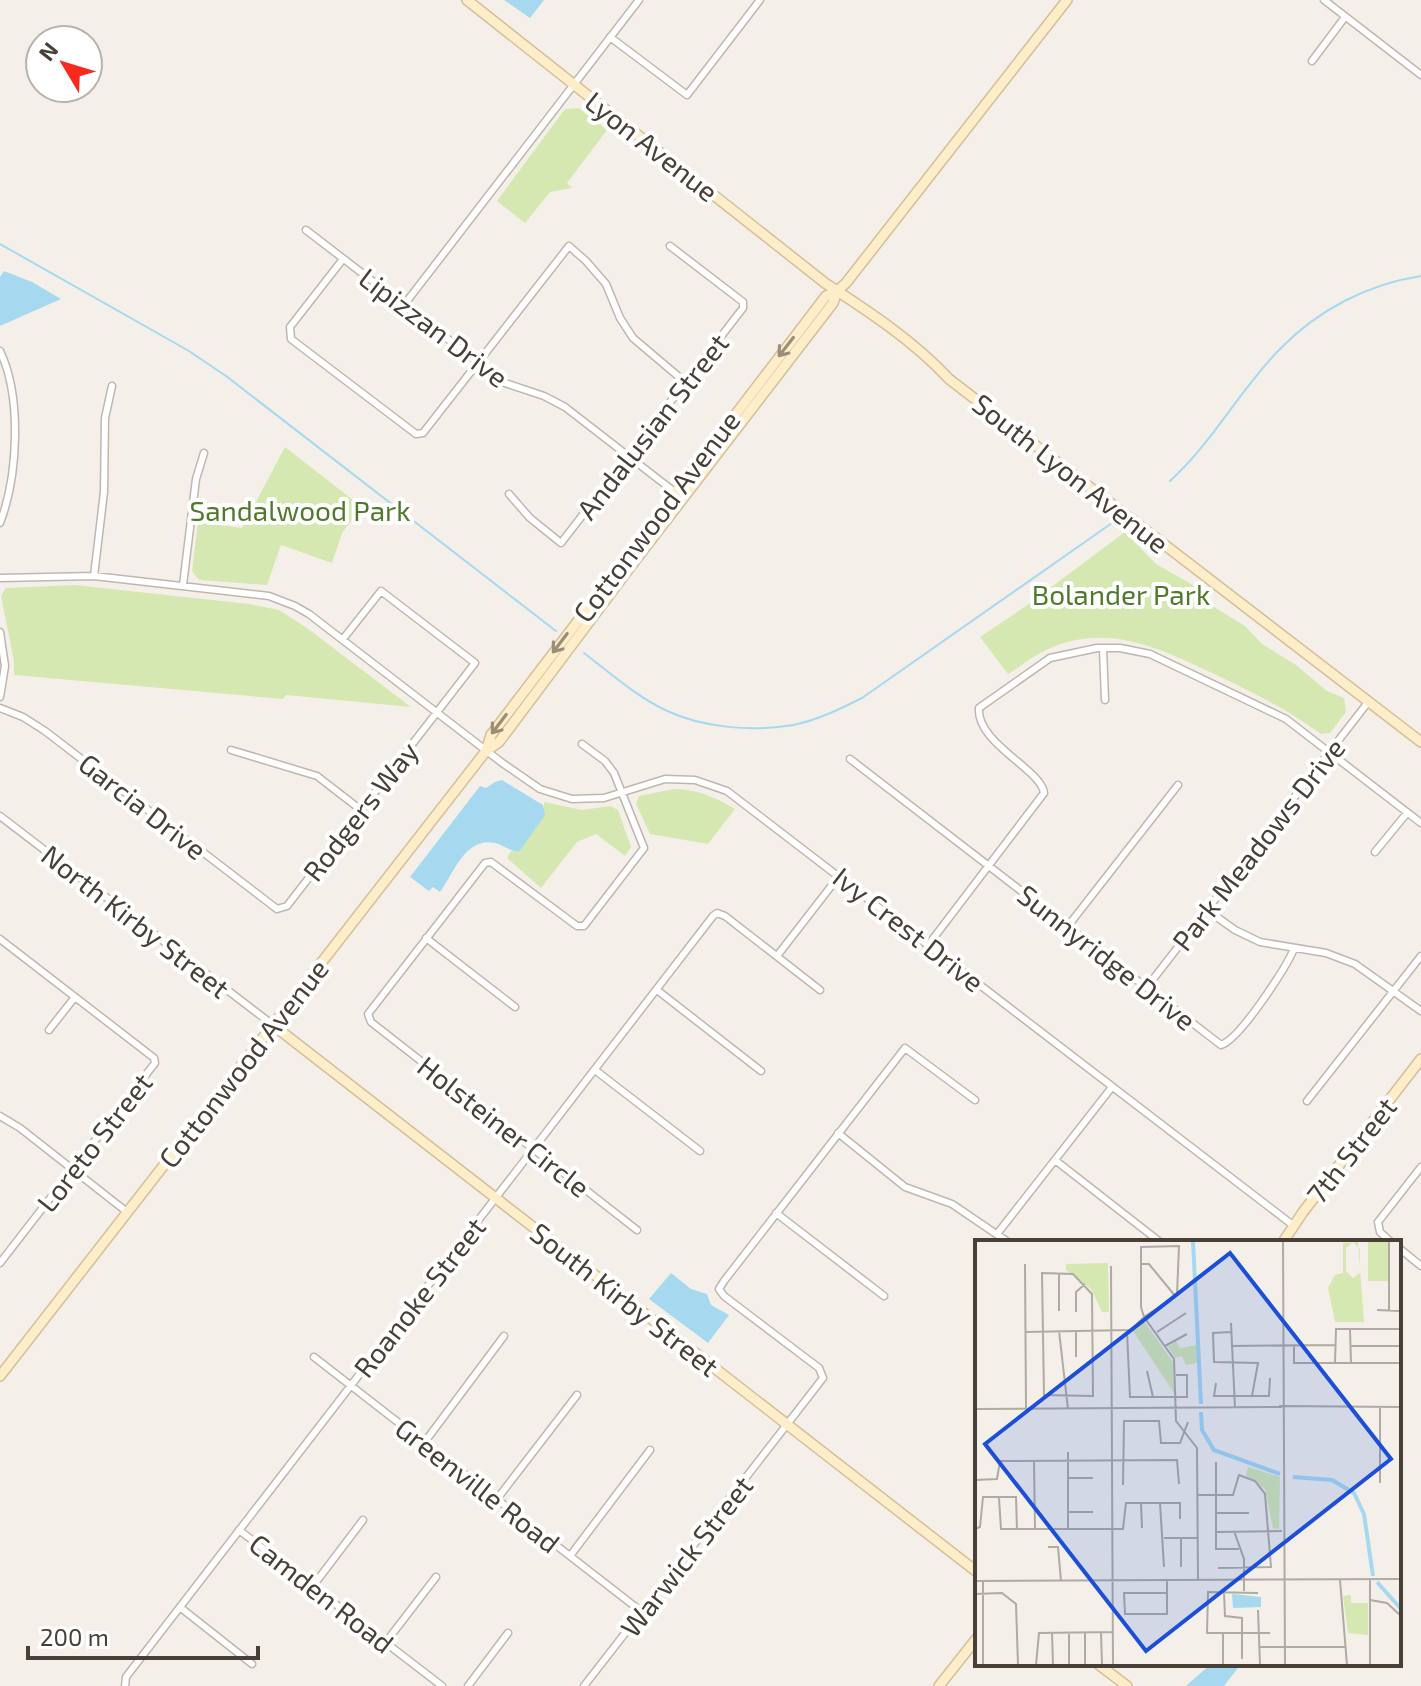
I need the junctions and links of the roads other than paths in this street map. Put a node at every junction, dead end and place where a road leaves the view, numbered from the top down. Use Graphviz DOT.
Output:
graph roads {
  1 [pos="467,0"];
  2 [pos="639,0"];
  3 [pos="760,0"];
  4 [pos="1067,0"];
  5 [pos="1324,0"];
  6 [pos="1345,17"];
  7 [pos="610,37"];
  8 [pos="1312,61"];
  9 [pos="1421,75"];
  10 [pos="574,84"];
  11 [pos="306,230"];
  12 [pos="670,246"];
  13 [pos="343,259"];
  14 [pos="837,291"];
  15 [pos="404,305"];
  16 [pos="0,351"];
  17 [pos="478,363"];
  18 [pos="10,379"];
  19 [pos="0,380"];
  20 [pos="685,382"];
  21 [pos="112,386"];
  22 [pos="204,453"];
  23 [pos="628,456"];
  24 [pos="509,494"];
  25 [pos="679,495"];
  26 [pos="0,523"];
  27 [pos="94,576"];
  28 [pos="0,578"];
  29 [pos="183,585"];
  30 [pos="0,632"];
  31 [pos="343,639"];
  32 [pos="1103,648"];
  33 [pos="0,697"];
  34 [pos="1105,700"];
  35 [pos="1369,701"];
  36 [pos="0,708"];
  37 [pos="437,712"];
  38 [pos="1421,742"];
  39 [pos="582,744"];
  40 [pos="231,750"];
  41 [pos="486,751"];
  42 [pos="1329,752"];
  43 [pos="850,759"];
  44 [pos="1178,785"];
  45 [pos="622,793"];
  46 [pos="361,810"];
  47 [pos="1407,813"];
  48 [pos="0,816"];
  49 [pos="1421,823"];
  50 [pos="1375,852"];
  51 [pos="990,866"];
  52 [pos="839,876"];
  53 [pos="282,908"];
  54 [pos="1207,910"];
  55 [pos="1068,926"];
  56 [pos="426,938"];
  57 [pos="0,939"];
  58 [pos="929,944"];
  59 [pos="1294,949"];
  60 [pos="777,956"];
  61 [pos="1421,956"];
  62 [pos="1147,987"];
  63 [pos="657,990"];
  64 [pos="820,990"];
  65 [pos="1394,991"];
  66 [pos="75,997"];
  67 [pos="515,1007"];
  68 [pos="1421,1011"];
  69 [pos="273,1025"];
  70 [pos="49,1030"];
  71 [pos="1421,1059"];
  72 [pos="595,1070"];
  73 [pos="761,1071"];
  74 [pos="1112,1087"];
  75 [pos="975,1100"];
  76 [pos="1307,1101"];
  77 [pos="0,1116"];
  78 [pos="838,1133"];
  79 [pos="534,1150"];
  80 [pos="700,1151"];
  81 [pos="1055,1160"];
  82 [pos="1421,1167"];
  83 [pos="73,1169"];
  84 [pos="496,1199"];
  85 [pos="127,1212"];
  86 [pos="776,1213"];
  87 [pos="1295,1227"];
  88 [pos="637,1230"];
  89 [pos="997,1234"];
  90 [pos="1005,1240"];
  91 [pos="1157,1240"];
  92 [pos="1285,1240"];
  93 [pos="1389,1240"];
  94 [pos="1401,1250"];
  95 [pos="0,1263"];
  96 [pos="1421,1266"];
  97 [pos="884,1296"];
  98 [pos="504,1336"];
  99 [pos="314,1357"];
  100 [pos="0,1376"];
  101 [pos="351,1386"];
  102 [pos="577,1395"];
  103 [pos="787,1425"];
  104 [pos="424,1443"];
  105 [pos="650,1450"];
  106 [pos="497,1499"];
  107 [pos="363,1520"];
  108 [pos="239,1530"];
  109 [pos="570,1556"];
  110 [pos="975,1570"];
  111 [pos="436,1577"];
  112 [pos="313,1586"];
  113 [pos="181,1608"];
  114 [pos="642,1612"];
  115 [pos="508,1633"];
  116 [pos="975,1641"];
  117 [pos="386,1642"];
  118 [pos="252,1664"];
  119 [pos="1111,1668"];
  120 [pos="124,1685"];
  121 [pos="442,1686"];
  122 [pos="468,1686"];
  123 [pos="584,1686"];
  124 [pos="939,1686"];
  125 [pos="1127,1686"];
  1 -- 10 [label="street, Lyon Avenue"];
  2 -- 7 [label="street"];
  3 -- 7 [label="street"];
  4 -- 14 [label="street, Cottonwood Avenue"];
  5 -- 6 [label="street"];
  6 -- 8 [label="street"];
  6 -- 9 [label="street"];
  7 -- 10 [label="street"];
  10 -- 14 [label="street, Lyon Avenue"];
  10 -- 15 [label="street"];
  11 -- 13 [label="street, Lipizzan Drive"];
  12 -- 20 [label="street, Andalusian Street"];
  13 -- 15 [label="street, Lipizzan Drive"];
  13 -- 17 [label="street"];
  14 -- 25 [label="street, Cottonwood Avenue"];
  14 -- 35 [label="street, South Lyon Avenue"];
  15 -- 17 [label="street, Lipizzan Drive"];
  16 -- 18 [label="street"];
  17 -- 20 [label="street"];
  17 -- 23 [label="street, Lipizzan Drive"];
  18 -- 19 [label="street"];
  18 -- 26 [label="street"];
  20 -- 23 [label="street, Andalusian Street"];
  21 -- 27 [label="street"];
  22 -- 29 [label="street"];
  23 -- 24 [label="street, Andalusian Street"];
  23 -- 25 [label="street, Lipizzan Drive"];
  25 -- 41 [label="street, Cottonwood Avenue"];
  27 -- 28 [label="street, Ivy Crest Drive"];
  27 -- 29 [label="street, Ivy Crest Drive"];
  29 -- 31 [label="street, Ivy Crest Drive"];
  30 -- 33 [label="street"];
  31 -- 37 [label="street, Ivy Crest Drive"];
  31 -- 37 [label="street, Rodgers Way"];
  32 -- 34 [label="street"];
  32 -- 42 [label="street"];
  32 -- 51 [label="street"];
  35 -- 38 [label="street, South Lyon Avenue"];
  35 -- 42 [label="street, Park Meadows Drive"];
  36 -- 53 [label="street, Garcia Drive"];
  37 -- 41 [label="street, Ivy Crest Drive"];
  37 -- 46 [label="street, Rodgers Way"];
  39 -- 45 [label="street"];
  40 -- 46 [label="street"];
  41 -- 45 [label="street, Ivy Crest Drive"];
  41 -- 69 [label="street, Cottonwood Avenue"];
  42 -- 47 [label="street"];
  42 -- 54 [label="street, Park Meadows Drive"];
  43 -- 51 [label="street, Sunnyridge Drive"];
  44 -- 55 [label="street"];
  45 -- 52 [label="street, Ivy Crest Drive"];
  45 -- 56 [label="street"];
  46 -- 53 [label="street, Rodgers Way"];
  47 -- 49 [label="street"];
  47 -- 50 [label="street"];
  48 -- 69 [label="street, North Kirby Street"];
  51 -- 55 [label="street, Sunnyridge Drive"];
  51 -- 58 [label="street"];
  52 -- 58 [label="street, Ivy Crest Drive"];
  52 -- 60 [label="street"];
  54 -- 59 [label="street"];
  54 -- 62 [label="street, Park Meadows Drive"];
  55 -- 62 [label="street, Sunnyridge Drive"];
  56 -- 67 [label="street"];
  56 -- 79 [label="street, Holsteiner Circle"];
  57 -- 66 [label="street"];
  58 -- 74 [label="street, Ivy Crest Drive"];
  59 -- 62 [label="street, Sunnyridge Drive"];
  59 -- 65 [label="street"];
  60 -- 63 [label="street, Roanoke Street"];
  60 -- 64 [label="street"];
  61 -- 65 [label="street"];
  63 -- 72 [label="street, Roanoke Street"];
  63 -- 73 [label="street"];
  65 -- 68 [label="street"];
  65 -- 76 [label="street"];
  66 -- 70 [label="street"];
  66 -- 83 [label="street, Loreto Street"];
  69 -- 84 [label="street, South Kirby Street"];
  69 -- 85 [label="street, Cottonwood Avenue"];
  71 -- 87 [label="street, 7th Street"];
  72 -- 79 [label="street, Roanoke Street"];
  72 -- 80 [label="street"];
  74 -- 81 [label="street"];
  74 -- 87 [label="street, Ivy Crest Drive"];
  75 -- 78 [label="street"];
  77 -- 83 [label="street"];
  78 -- 86 [label="street"];
  78 -- 89 [label="street"];
  79 -- 84 [label="street, Roanoke Street"];
  79 -- 88 [label="street, Holsteiner Circle"];
  81 -- 89 [label="street"];
  81 -- 91 [label="street"];
  82 -- 93 [label="street"];
  83 -- 85 [label="street"];
  83 -- 95 [label="street, Loreto Street"];
  84 -- 101 [label="street, Roanoke Street"];
  84 -- 103 [label="street, South Kirby Street"];
  85 -- 100 [label="street, Cottonwood Avenue"];
  86 -- 97 [label="street"];
  86 -- 103 [label="street, Warwick Street"];
  87 -- 92 [label="street, 7th Street"];
  89 -- 90 [label="street"];
  94 -- 96 [label="street"];
  98 -- 104 [label="street"];
  99 -- 101 [label="street, Greenville Road"];
  101 -- 104 [label="street, Greenville Road"];
  101 -- 108 [label="street, Roanoke Street"];
  102 -- 106 [label="street"];
  103 -- 110 [label="street, South Kirby Street"];
  103 -- 114 [label="street, Warwick Street"];
  104 -- 106 [label="street, Greenville Road"];
  105 -- 109 [label="street"];
  106 -- 109 [label="street, Greenville Road"];
  107 -- 112 [label="street"];
  108 -- 112 [label="street, Camden Road"];
  108 -- 113 [label="street, Roanoke Street"];
  109 -- 114 [label="street, Greenville Road"];
  111 -- 117 [label="street"];
  112 -- 117 [label="street, Camden Road"];
  113 -- 118 [label="street"];
  113 -- 120 [label="street, Roanoke Street"];
  114 -- 123 [label="street, Warwick Street"];
  115 -- 122 [label="street"];
  116 -- 124 [label="street"];
  117 -- 121 [label="street, Camden Road"];
  119 -- 125 [label="street"];
}
